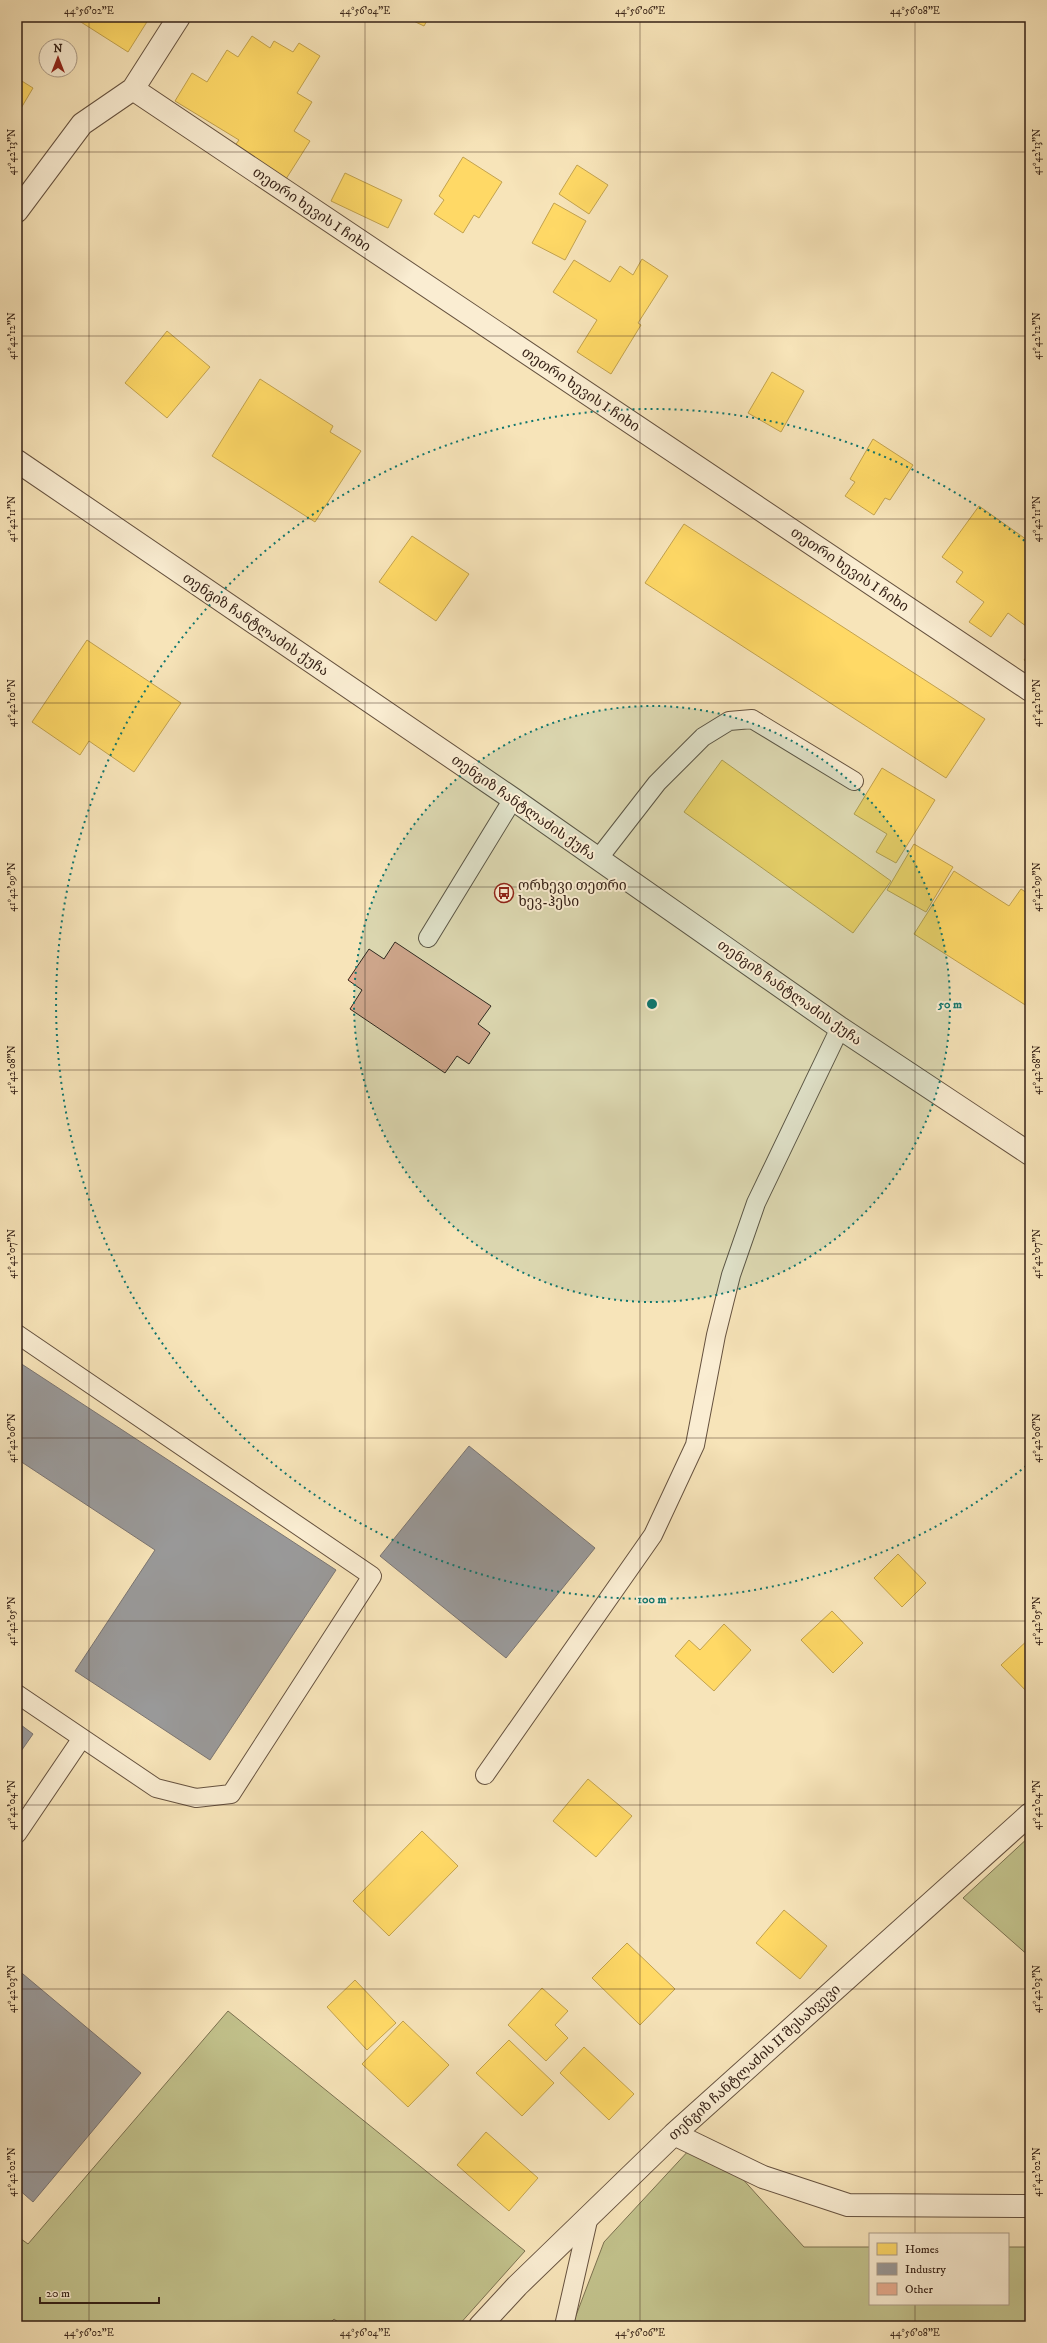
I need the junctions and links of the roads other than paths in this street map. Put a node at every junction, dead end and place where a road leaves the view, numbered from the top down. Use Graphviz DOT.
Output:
graph roads {
  1 [pos="179,17"];
  2 [pos="133,88"];
  3 [pos="17,211"];
  4 [pos="17,461"];
  5 [pos="1030,690"];
  6 [pos="854,781"];
  7 [pos="513,799"];
  8 [pos="598,860"];
  9 [pos="428,938"];
  10 [pos="840,1028"];
  11 [pos="1030,1154"];
  12 [pos="17,1334"];
  13 [pos="17,1694"];
  14 [pos="82,1738"];
  15 [pos="485,1775"];
  16 [pos="1030,1814"];
  17 [pos="17,1834"];
  18 [pos="674,2134"];
  19 [pos="1030,2206"];
  20 [pos="589,2216"];
  21 [pos="483,2323"];
  22 [pos="564,2326"];
  1 -- 2 [label="street"];
  2 -- 3 [label="street"];
  2 -- 5 [label="street, თეთრი ხევის I ჩიხი"];
  4 -- 7 [label="street, თენგიზ ჩანტლაძის ქუჩა"];
  6 -- 8 [label="lane"];
  7 -- 8 [label="street, თენგიზ ჩანტლაძის ქუჩა"];
  7 -- 9 [label="lane"];
  8 -- 10 [label="street, თენგიზ ჩანტლაძის ქუჩა"];
  10 -- 11 [label="street, თენგიზ ჩანტლაძის ქუჩა"];
  10 -- 15 [label="lane"];
  12 -- 14 [label="lane"];
  13 -- 14 [label="lane"];
  14 -- 17 [label="lane"];
  16 -- 18 [label="street, თენგიზ ჩანტლაძის II შესახვევი"];
  18 -- 19 [label="street"];
  18 -- 20 [label="street, თენგიზ ჩანტლაძის II შესახვევი"];
  20 -- 21 [label="street, თენგიზ ჩანტლაძის II შესახვევი"];
  20 -- 22 [label="lane"];
}
